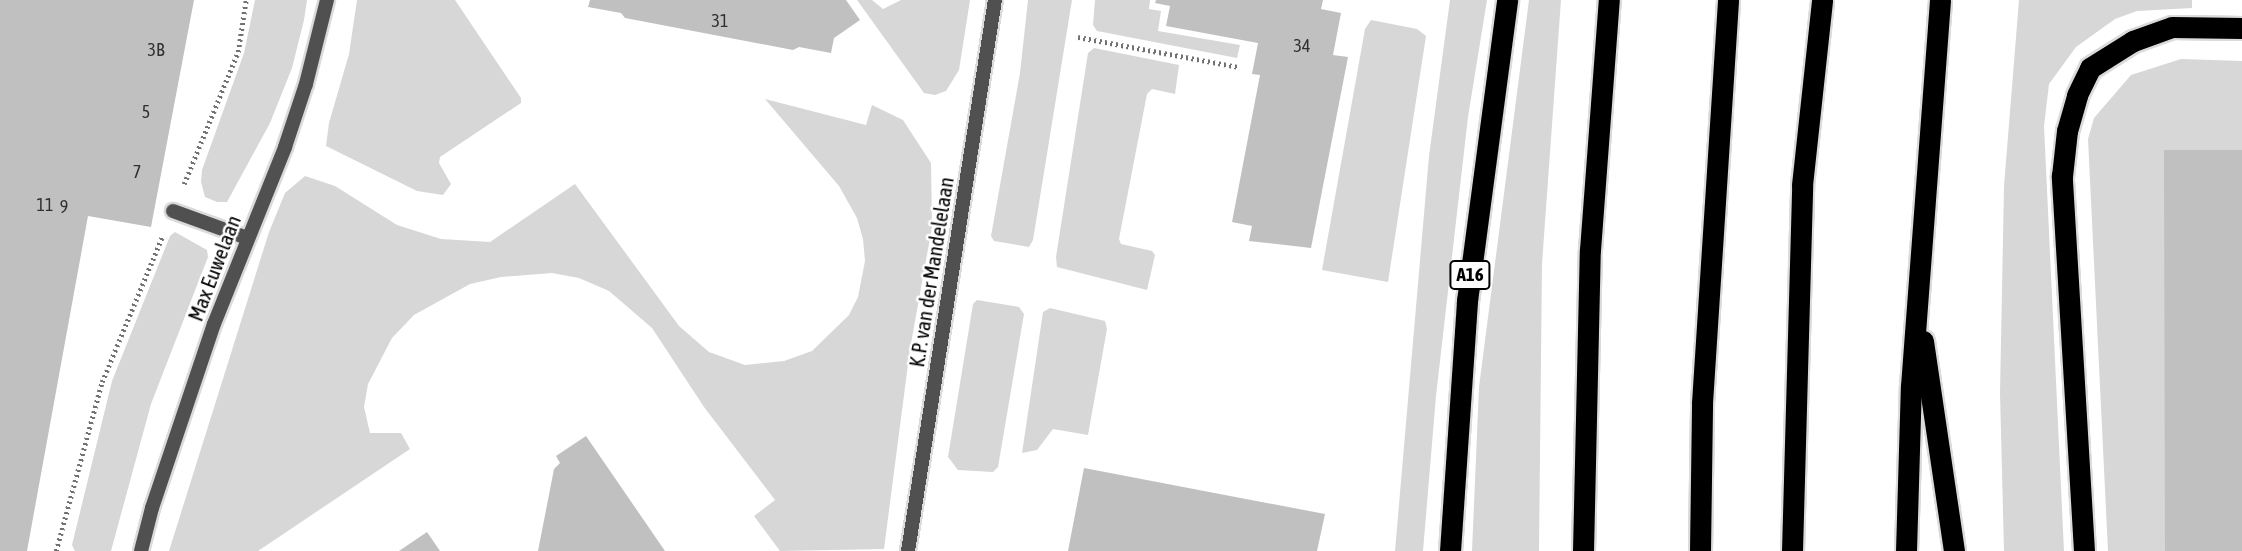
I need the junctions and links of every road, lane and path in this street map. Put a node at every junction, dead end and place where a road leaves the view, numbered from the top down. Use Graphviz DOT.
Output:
graph roads {
  1 [pos="246,0"];
  2 [pos="327,0"];
  3 [pos="995,0"];
  4 [pos="1507,0"];
  5 [pos="1609,0"];
  6 [pos="1728,0"];
  7 [pos="1822,0"];
  8 [pos="1940,0"];
  9 [pos="2242,28"];
  10 [pos="1078,37"];
  11 [pos="1239,67"];
  12 [pos="173,211"];
  13 [pos="247,238"];
  14 [pos="1917,298"];
  15 [pos="56,551"];
  16 [pos="141,551"];
  17 [pos="908,551"];
  18 [pos="1450,551"];
  19 [pos="1583,551"];
  20 [pos="1700,551"];
  21 [pos="1792,551"];
  22 [pos="1906,551"];
  23 [pos="1954,551"];
  24 [pos="2084,551"];
  1 -- 12 [label="path"];
  2 -- 13 [label="street, Max Euwelaan"];
  3 -- 17 [label="street, K.P. van der Mandelelaan"];
  4 -- 18 [label="highway, A16"];
  5 -- 19 [label="highway"];
  6 -- 20 [label="highway"];
  7 -- 21 [label="highway"];
  8 -- 14 [label="highway"];
  9 -- 24 [label="highway"];
  10 -- 11 [label="path"];
  12 -- 13 [label="street"];
  12 -- 15 [label="path"];
  13 -- 16 [label="street, Max Euwelaan"];
  14 -- 22 [label="highway"];
  14 -- 23 [label="highway"];
}
